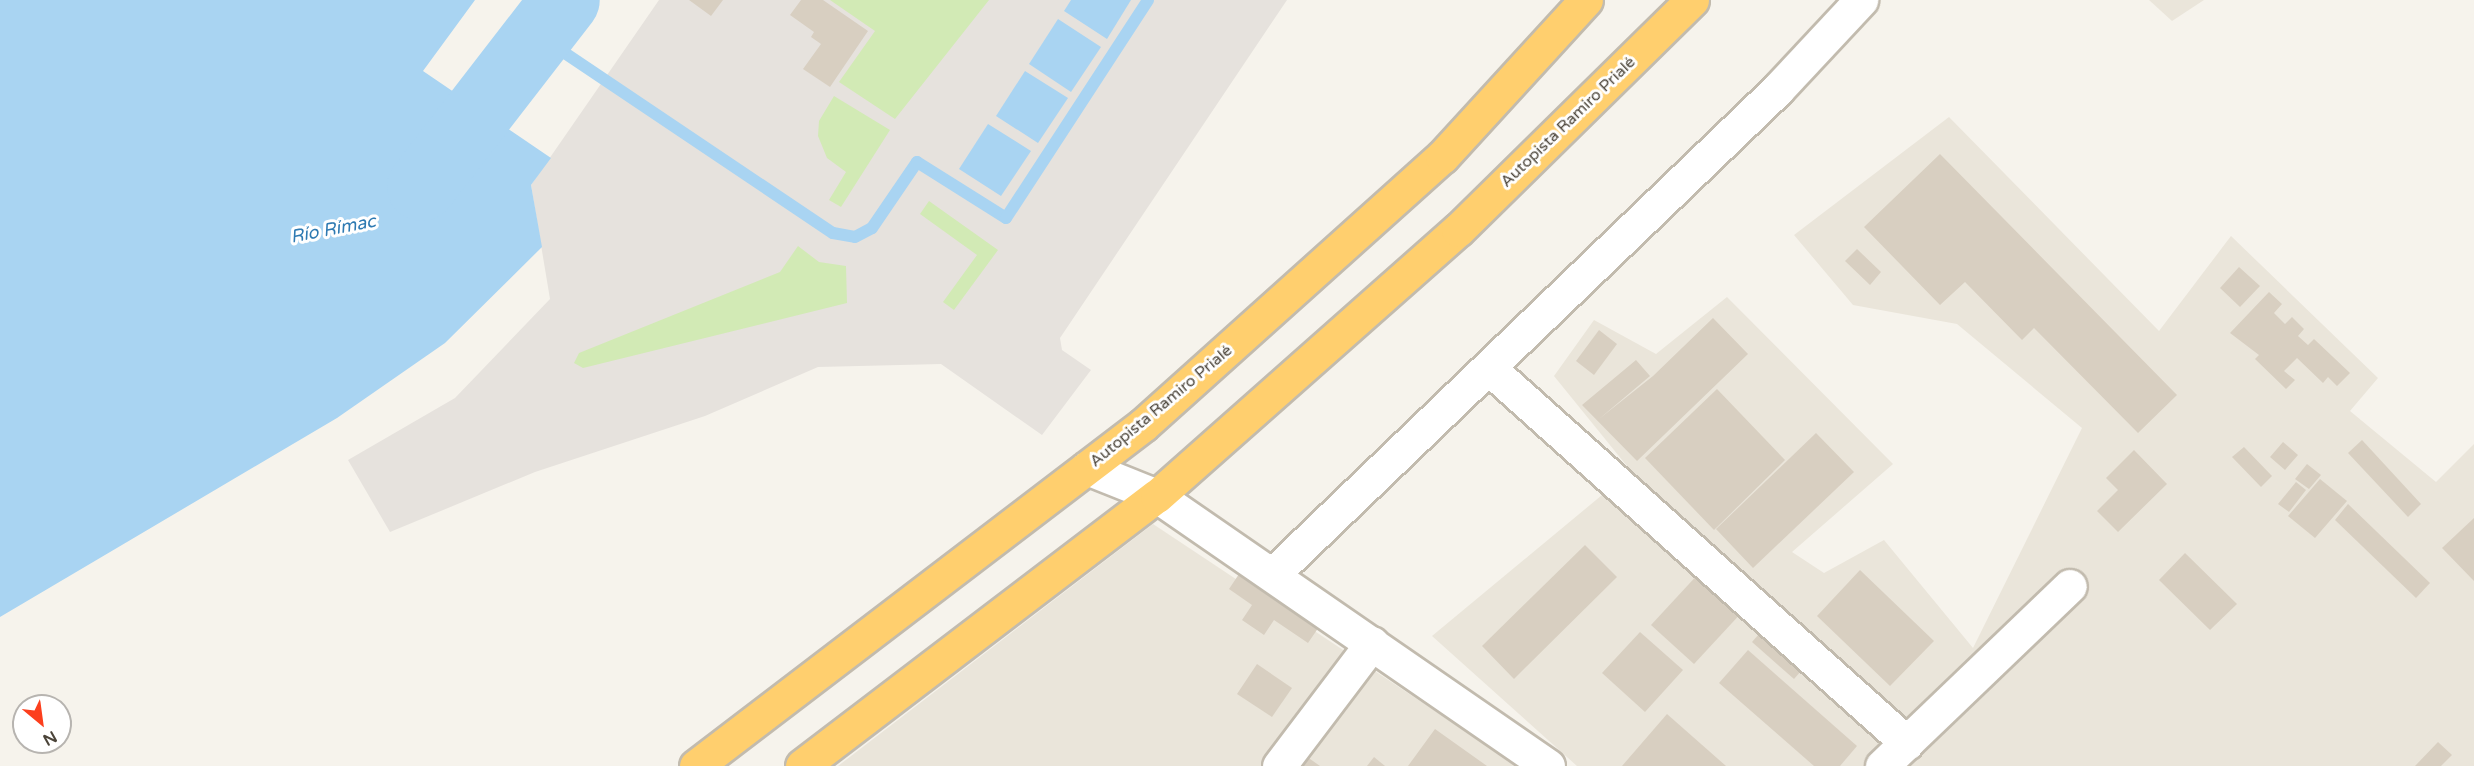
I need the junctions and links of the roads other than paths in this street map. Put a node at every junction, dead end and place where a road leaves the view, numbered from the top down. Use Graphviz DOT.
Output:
graph roads {
  1 [pos="1586,0"];
  2 [pos="1692,0"];
  3 [pos="1861,0"];
  4 [pos="1490,369"];
  5 [pos="1087,468"];
  6 [pos="1157,496"];
  7 [pos="1273,574"];
  8 [pos="2070,586"];
  9 [pos="1372,643"];
  10 [pos="1907,742"];
  11 [pos="696,766"];
  12 [pos="802,766"];
  13 [pos="1279,766"];
  14 [pos="1548,766"];
  15 [pos="1882,766"];
  1 -- 5 [label="highway, Autopista Ramiro Prialé"];
  2 -- 6 [label="highway, Autopista Ramiro Prialé"];
  3 -- 4 [label="street"];
  4 -- 7 [label="street"];
  4 -- 10 [label="street"];
  5 -- 6 [label="street"];
  5 -- 11 [label="highway, Autopista Ramiro Prialé"];
  6 -- 7 [label="street"];
  6 -- 12 [label="highway, Autopista Ramiro Prialé"];
  7 -- 9 [label="street"];
  8 -- 10 [label="street"];
  9 -- 13 [label="street"];
  9 -- 14 [label="street"];
  10 -- 15 [label="street"];
}
